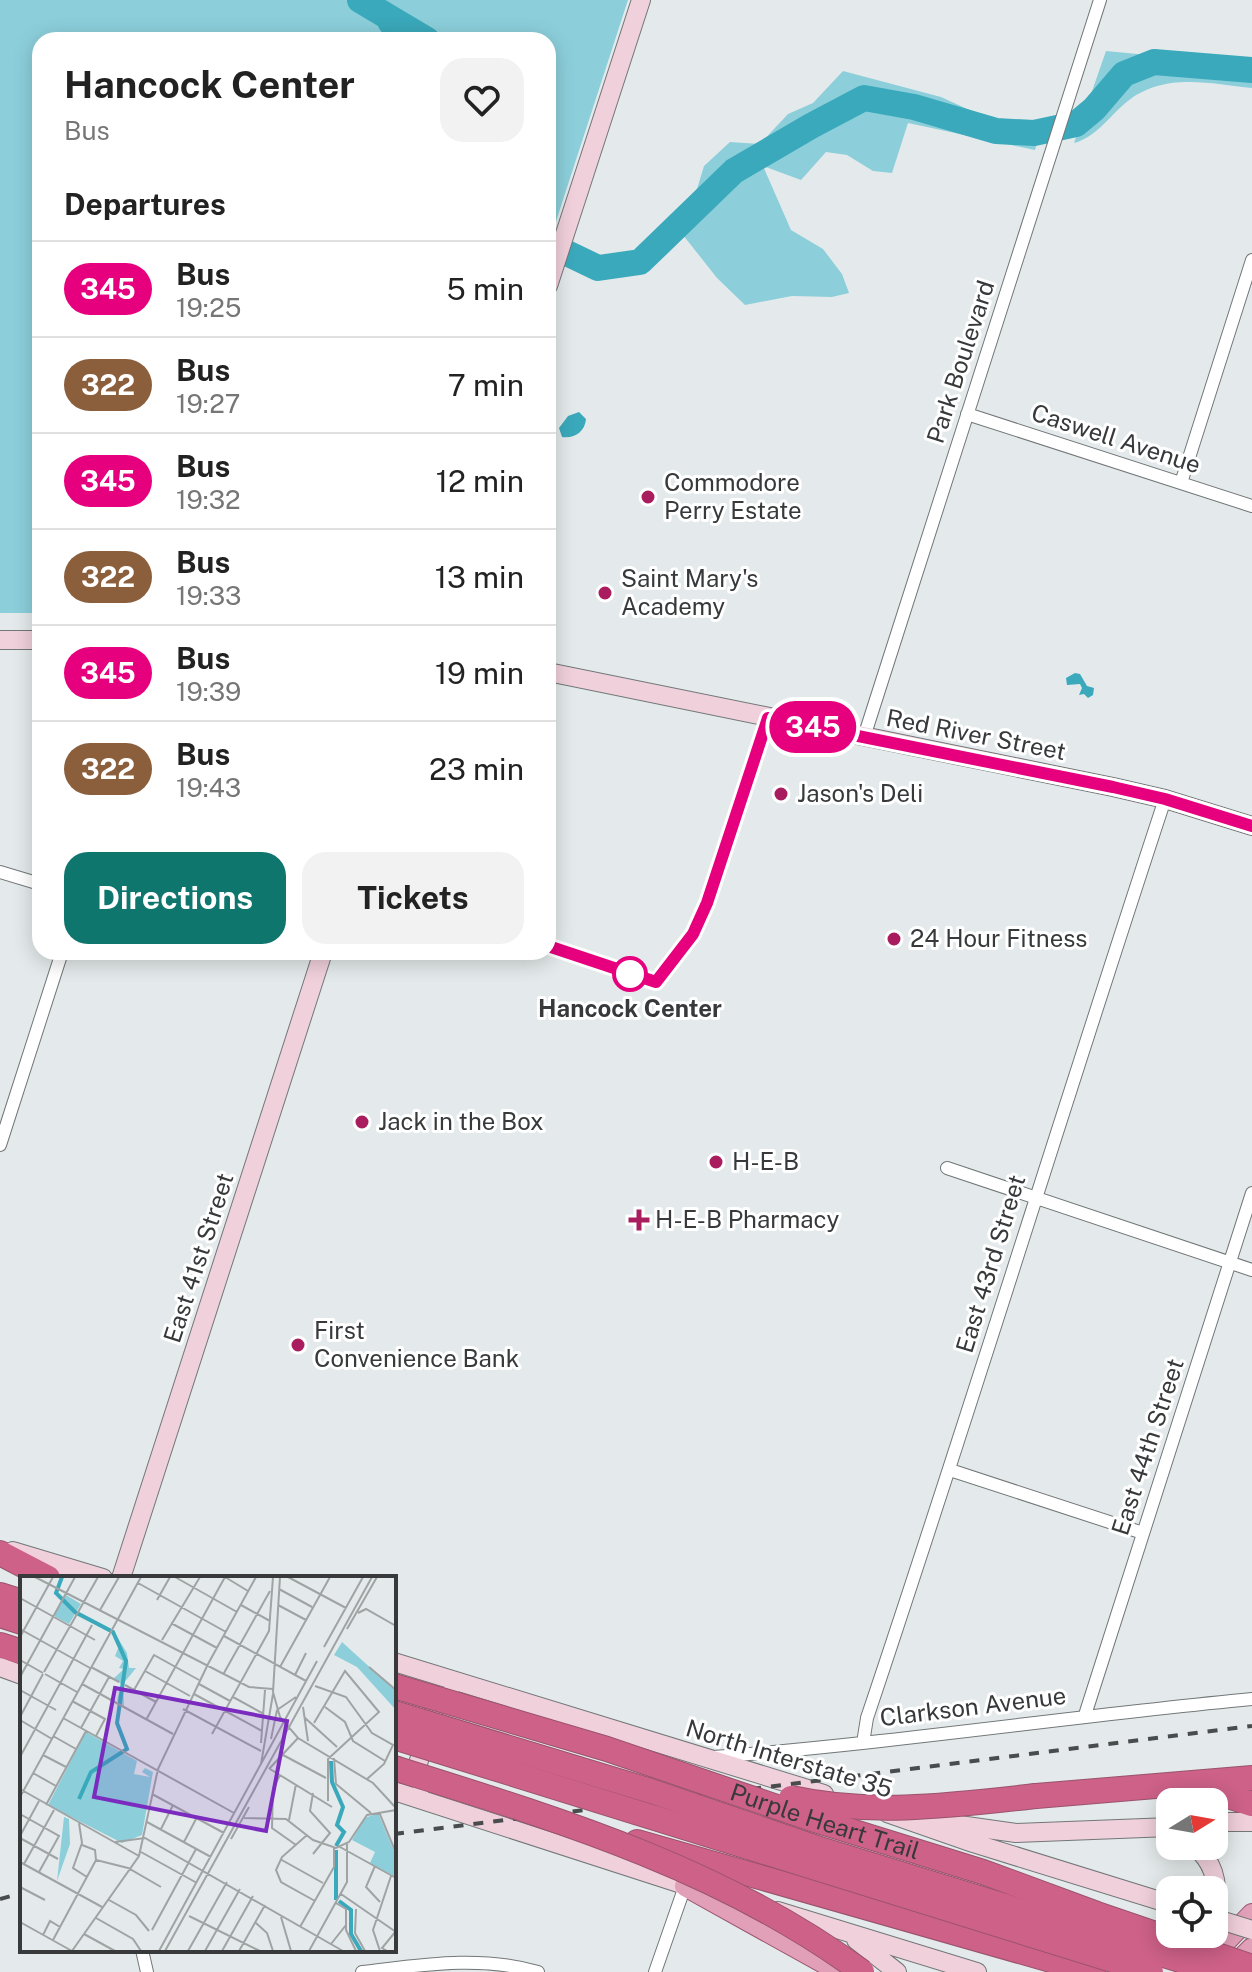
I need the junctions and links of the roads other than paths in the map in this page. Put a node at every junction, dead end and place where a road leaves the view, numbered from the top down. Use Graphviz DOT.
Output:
graph roads {
  1 [pos="641,0"];
  2 [pos="1100,0"];
  3 [pos="1252,260"];
  4 [pos="556,263"];
  5 [pos="967,414"];
  6 [pos="1181,483"];
  7 [pos="1252,506"];
  8 [pos="0,640"];
  9 [pos="32,640"];
  10 [pos="556,674"];
  11 [pos="864,737"];
  12 [pos="1165,799"];
  13 [pos="1252,826"];
  14 [pos="0,872"];
  15 [pos="32,882"];
  16 [pos="59,960"];
  17 [pos="320,960"];
  18 [pos="0,1145"];
  19 [pos="947,1168"];
  20 [pos="1252,1193"];
  21 [pos="1035,1196"];
  22 [pos="1230,1263"];
  23 [pos="1252,1270"];
  24 [pos="950,1470"];
  25 [pos="1143,1533"];
  26 [pos="0,1550"];
  27 [pos="0,1568"];
  28 [pos="25,1576"];
  29 [pos="45,1576"];
  30 [pos="96,1576"];
  31 [pos="122,1576"];
  32 [pos="0,1595"];
  33 [pos="20,1601"];
  34 [pos="0,1615"];
  35 [pos="20,1621"];
  36 [pos="0,1645"];
  37 [pos="20,1651"];
  38 [pos="396,1663"];
  39 [pos="0,1667"];
  40 [pos="415,1668"];
  41 [pos="20,1674"];
  42 [pos="475,1686"];
  43 [pos="396,1687"];
  44 [pos="1252,1699"];
  45 [pos="396,1714"];
  46 [pos="1085,1715"];
  47 [pos="396,1730"];
  48 [pos="396,1738"];
  49 [pos="863,1743"];
  50 [pos="607,1749"];
  51 [pos="699,1758"];
  52 [pos="396,1769"];
  53 [pos="1252,1778"];
  54 [pos="1191,1783"];
  55 [pos="396,1792"];
  56 [pos="1252,1804"];
  57 [pos="439,1806"];
  58 [pos="550,1817"];
  59 [pos="904,1818"];
  60 [pos="1228,1822"];
  61 [pos="1252,1822"];
  62 [pos="1156,1830"];
  63 [pos="685,1886"];
  64 [pos="1156,1900"];
  65 [pos="1252,1914"];
  66 [pos="1228,1922"];
  67 [pos="1252,1930"];
  68 [pos="848,1934"];
  69 [pos="1190,1948"];
  70 [pos="1252,1948"];
  71 [pos="142,1952"];
  72 [pos="1252,1967"];
  73 [pos="147,1972"];
  74 [pos="362,1972"];
  75 [pos="538,1972"];
  76 [pos="655,1972"];
  77 [pos="840,1972"];
  78 [pos="862,1972"];
  79 [pos="897,1972"];
  80 [pos="977,1972"];
  81 [pos="1093,1972"];
  82 [pos="1151,1972"];
  83 [pos="1172,1972"];
  84 [pos="1197,1972"];
  85 [pos="1219,1972"];
  86 [pos="1228,1972"];
  1 -- 4 [label="main road"];
  2 -- 5 [label="street, Park Boulevard"];
  3 -- 6 [label="street"];
  5 -- 6 [label="street, Caswell Avenue"];
  5 -- 11 [label="street, Park Boulevard"];
  6 -- 7 [label="street, Caswell Avenue"];
  8 -- 9 [label="main road"];
  10 -- 11 [label="main road, Red River Street"];
  11 -- 12 [label="main road, Red River Street"];
  12 -- 13 [label="main road, Red River Street"];
  12 -- 21 [label="street, East 43rd Street"];
  14 -- 15 [label="street"];
  16 -- 18 [label="street"];
  17 -- 31 [label="main road, East 41st Street"];
  19 -- 21 [label="street"];
  20 -- 22 [label="street, East 44th Street"];
  21 -- 22 [label="street"];
  21 -- 24 [label="street, East 43rd Street"];
  22 -- 23 [label="street"];
  22 -- 25 [label="street, East 44th Street"];
  24 -- 25 [label="street"];
  24 -- 49 [label="street, East 43rd Street"];
  25 -- 46 [label="street, East 44th Street"];
  26 -- 29 [label="highway"];
  26 -- 30 [label="main road"];
  27 -- 28 [label="highway"];
  32 -- 33 [label="highway"];
  34 -- 35 [label="highway"];
  36 -- 37 [label="highway"];
  38 -- 40 [label="main road, North Interstate 35"];
  39 -- 41 [label="main road"];
  40 -- 42 [label="main road, North Interstate 35"];
  40 -- 47 [label="main road"];
  42 -- 51 [label="main road, North Interstate 35"];
  42 -- 57 [label="main road"];
  43 -- 50 [label="highway, Purple Heart Trail, bridge"];
  44 -- 46 [label="street, Clarkson Avenue"];
  45 -- 85 [label="highway, Purple Heart Trail, bridge"];
  46 -- 49 [label="street, Clarkson Avenue"];
  48 -- 82 [label="highway, Purple Heart Trail, bridge"];
  49 -- 51 [label="street, Clarkson Avenue"];
  50 -- 54 [label="highway, bridge"];
  50 -- 72 [label="highway, Purple Heart Trail, bridge"];
  51 -- 59 [label="main road, North Interstate 35"];
  52 -- 58 [label="highway, bridge"];
  53 -- 54 [label="highway"];
  54 -- 56 [label="highway"];
  55 -- 57 [label="main road"];
  57 -- 63 [label="main road"];
  58 -- 78 [label="highway, bridge"];
  58 -- 81 [label="highway, bridge"];
  59 -- 62 [label="main road"];
  59 -- 64 [label="main road, North Interstate 35"];
  60 -- 61 [label="main road"];
  63 -- 68 [label="main road"];
  63 -- 76 [label="street"];
  63 -- 77 [label="main road"];
  65 -- 84 [label="main road"];
  66 -- 67 [label="main road, bridge"];
  68 -- 79 [label="main road"];
  68 -- 80 [label="main road"];
  69 -- 83 [label="main road"];
  70 -- 86 [label="main road"];
  71 -- 73 [label="street"];
  74 -- 75 [label="street"];
}
